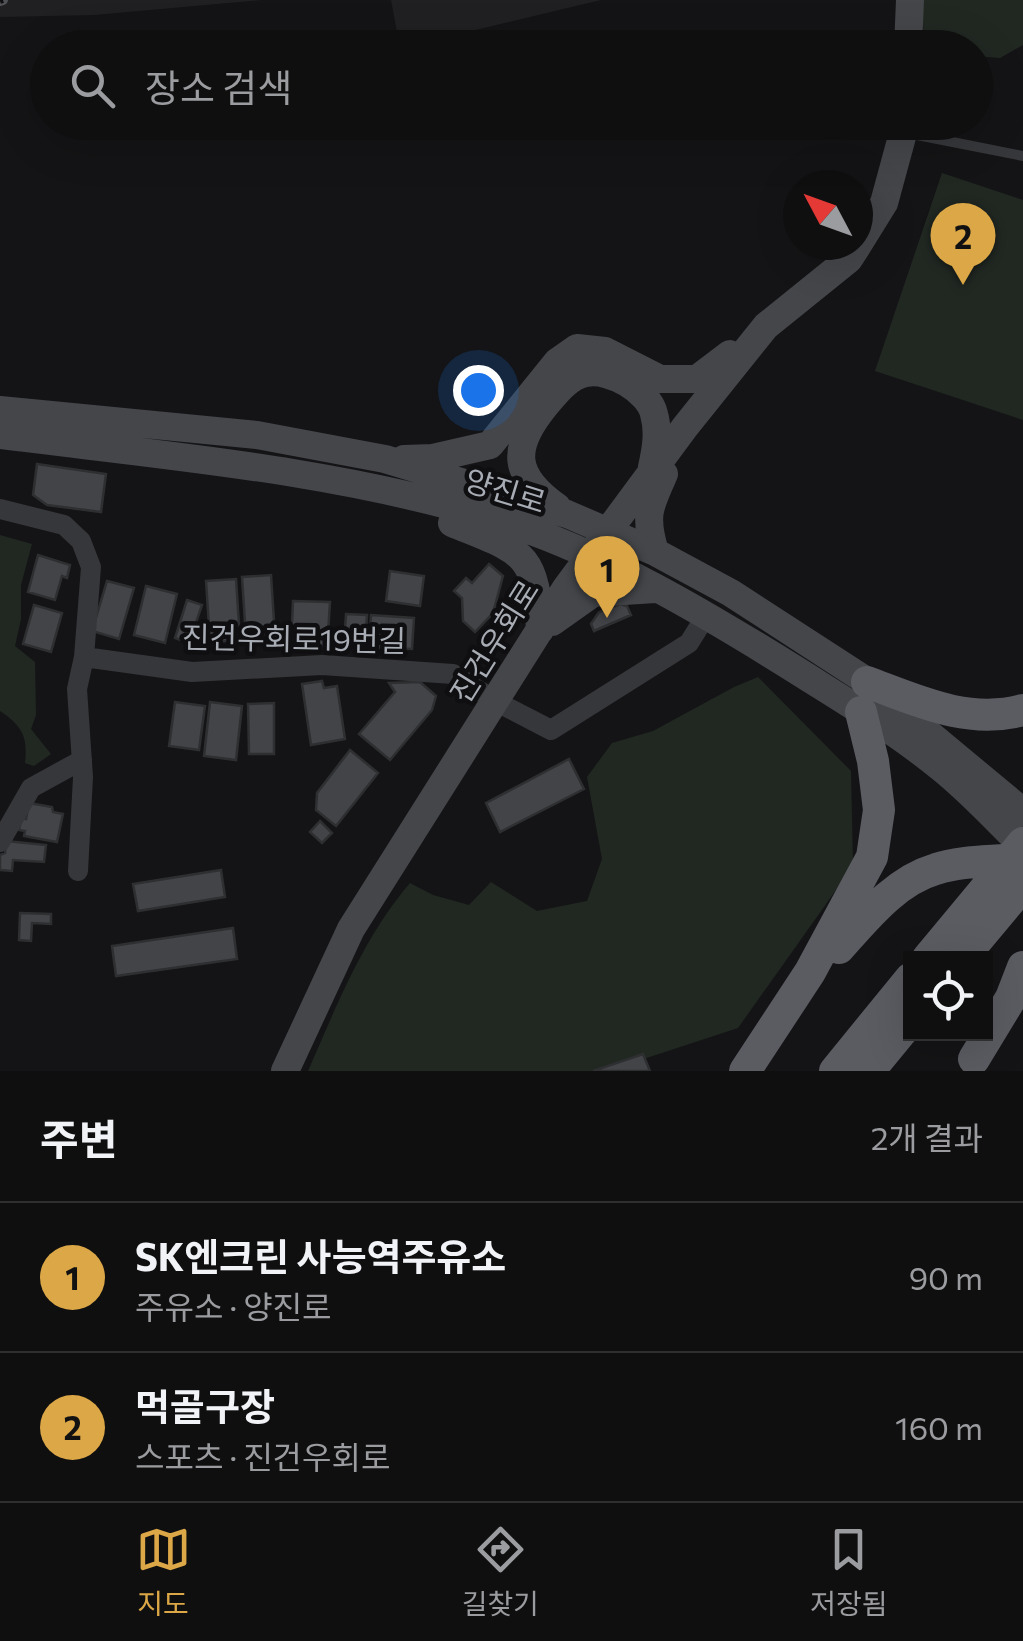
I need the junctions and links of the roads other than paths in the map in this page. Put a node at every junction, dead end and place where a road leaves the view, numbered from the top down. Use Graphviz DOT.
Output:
graph roads {
  1 [pos="910,0"];
  2 [pos="909,30"];
  3 [pos="903,140"];
  4 [pos="956,140"];
  5 [pos="1023,156"];
  6 [pos="873,221"];
  7 [pos="848,260"];
  8 [pos="766,326"];
  9 [pos="0,410"];
  10 [pos="685,427"];
  11 [pos="0,435"];
  12 [pos="384,459"];
  13 [pos="651,474"];
  14 [pos="414,498"];
  15 [pos="0,509"];
  16 [pos="566,514"];
  17 [pos="607,531"];
  18 [pos="655,552"];
  19 [pos="590,555"];
  20 [pos="656,589"];
  21 [pos="707,614"];
  22 [pos="540,630"];
  23 [pos="84,658"];
  24 [pos="864,697"];
  25 [pos="496,702"];
  26 [pos="1023,710"];
  27 [pos="82,760"];
  28 [pos="1023,812"];
  29 [pos="0,842"];
  30 [pos="1023,844"];
  31 [pos="1023,858"];
  32 [pos="78,871"];
  33 [pos="1006,892"];
  34 [pos="936,951"];
  35 [pos="967,951"];
  36 [pos="1023,967"];
  37 [pos="903,988"];
  38 [pos="1023,1022"];
  39 [pos="776,1025"];
  40 [pos="903,1030"];
  41 [pos="967,1065"];
  42 [pos="286,1071"];
  43 [pos="746,1071"];
  44 [pos="834,1071"];
  45 [pos="869,1071"];
  1 -- 2 [label="main road"];
  3 -- 6 [label="main road, 진건우회로"];
  4 -- 5 [label="lane"];
  7 -- 8 [label="main road, 진건우회로"];
  8 -- 10 [label="main road, 진건우회로"];
  8 -- 12 [label="main road"];
  9 -- 12 [label="main road, 양진로"];
  10 -- 13 [label="main road, 진건우회로"];
  10 -- 18 [label="main road"];
  11 -- 14 [label="main road, 양진로"];
  12 -- 16 [label="main road, 양진로"];
  13 -- 16 [label="main road"];
  13 -- 17 [label="main road, 진건우회로"];
  14 -- 19 [label="main road, 양진로"];
  14 -- 22 [label="main road"];
  15 -- 23 [label="street"];
  16 -- 17 [label="main road, 양진로"];
  17 -- 18 [label="main road, 양진로"];
  17 -- 19 [label="main road, 진건우회로"];
  18 -- 24 [label="main road, 양진로"];
  19 -- 20 [label="main road, 양진로"];
  19 -- 22 [label="main road, 진건우회로"];
  20 -- 21 [label="main road, 양진로"];
  20 -- 22 [label="main road"];
  21 -- 24 [label="main road, 양진로"];
  21 -- 25 [label="street, 진건우회로19번길"];
  22 -- 25 [label="main road, 진건우회로"];
  23 -- 25 [label="street, 진건우회로19번길"];
  23 -- 27 [label="street"];
  24 -- 26 [label="highway"];
  24 -- 28 [label="main road, 양진로"];
  24 -- 30 [label="main road, 양진로"];
  24 -- 39 [label="highway"];
  25 -- 42 [label="main road, 진건우회로"];
  27 -- 29 [label="street"];
  27 -- 32 [label="street"];
  30 -- 33 [label="highway, bridge"];
  31 -- 39 [label="highway"];
  33 -- 34 [label="highway"];
  33 -- 35 [label="highway"];
  36 -- 41 [label="highway"];
  37 -- 44 [label="highway"];
  38 -- 41 [label="highway"];
  39 -- 43 [label="highway"];
  40 -- 45 [label="highway"];
}
